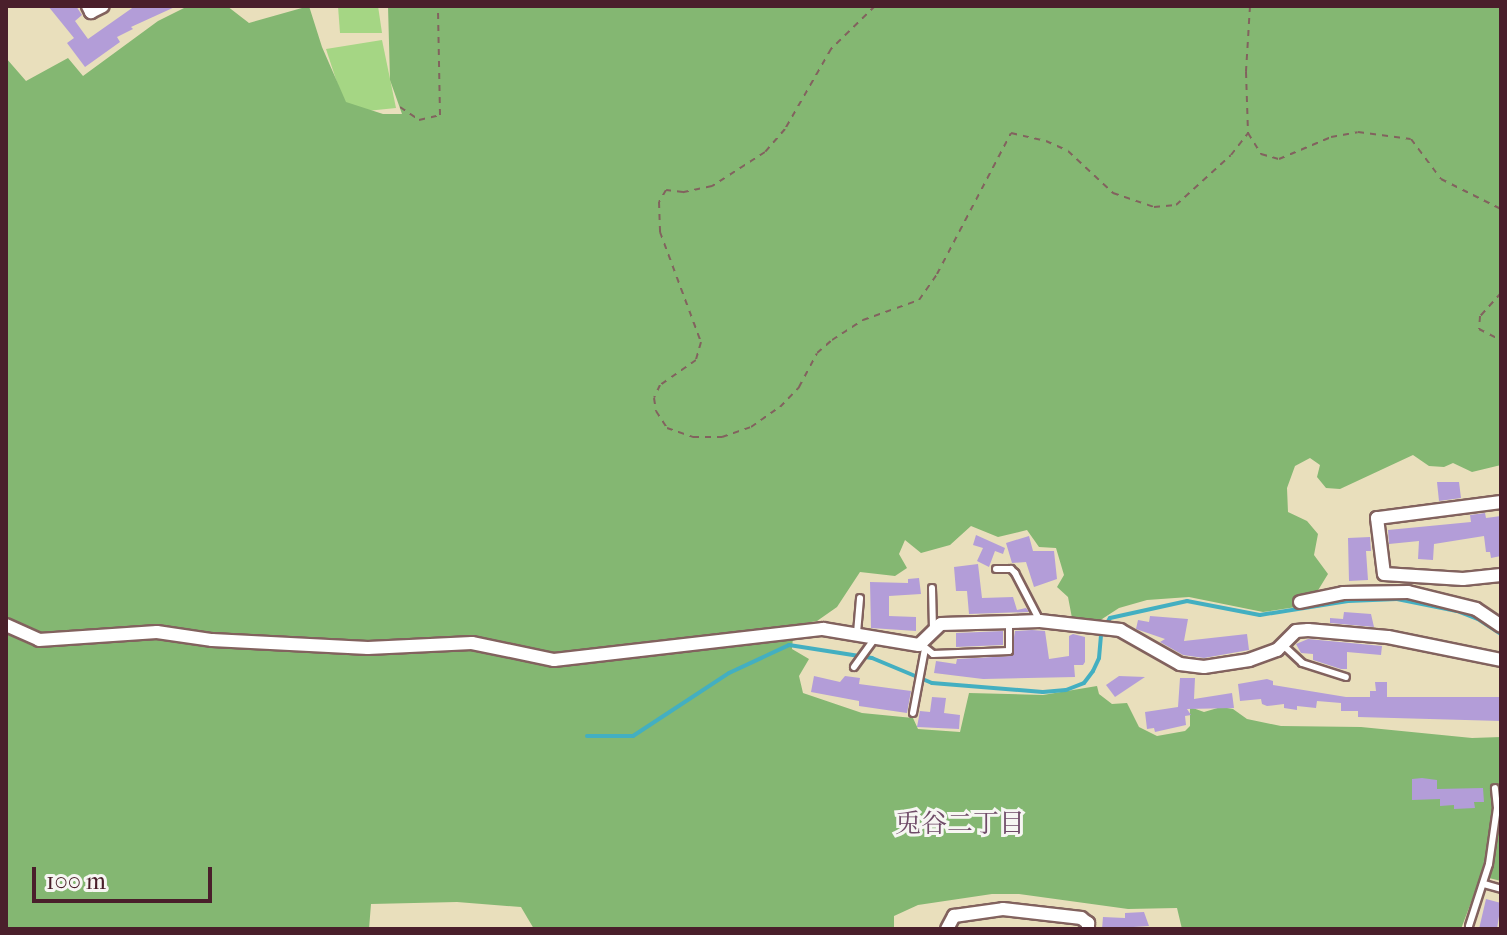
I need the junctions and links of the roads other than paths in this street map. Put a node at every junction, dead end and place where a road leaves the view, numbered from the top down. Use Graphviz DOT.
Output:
graph roads {
  1 [pos="88,6"];
  2 [pos="103,6"];
  3 [pos="1501,502"];
  4 [pos="996,569"];
  5 [pos="1501,575"];
  6 [pos="932,588"];
  7 [pos="860,598"];
  8 [pos="1300,602"];
  9 [pos="1040,621"];
  10 [pos="1009,623"];
  11 [pos="6,625"];
  12 [pos="1501,626"];
  13 [pos="933,628"];
  14 [pos="857,633"];
  15 [pos="875,638"];
  16 [pos="1283,645"];
  17 [pos="924,647"];
  18 [pos="1501,660"];
  19 [pos="854,667"];
  20 [pos="1346,677"];
  21 [pos="913,713"];
  22 [pos="1495,788"];
  23 [pos="1484,884"];
  24 [pos="1501,889"];
  25 [pos="1469,926"];
  26 [pos="947,929"];
  27 [pos="1088,929"];
  1 -- 2 [label="street"];
  3 -- 5 [label="street"];
  4 -- 9 [label="lane"];
  6 -- 13 [label="lane"];
  7 -- 14 [label="lane"];
  8 -- 12 [label="street"];
  9 -- 10 [label="street"];
  9 -- 16 [label="street"];
  10 -- 13 [label="street"];
  10 -- 17 [label="lane"];
  11 -- 14 [label="street"];
  13 -- 17 [label="street"];
  14 -- 15 [label="street"];
  15 -- 17 [label="street"];
  15 -- 19 [label="lane"];
  16 -- 18 [label="street"];
  16 -- 20 [label="lane"];
  17 -- 21 [label="lane"];
  22 -- 23 [label="lane"];
  23 -- 24 [label="lane"];
  23 -- 25 [label="lane"];
  26 -- 27 [label="street"];
}
